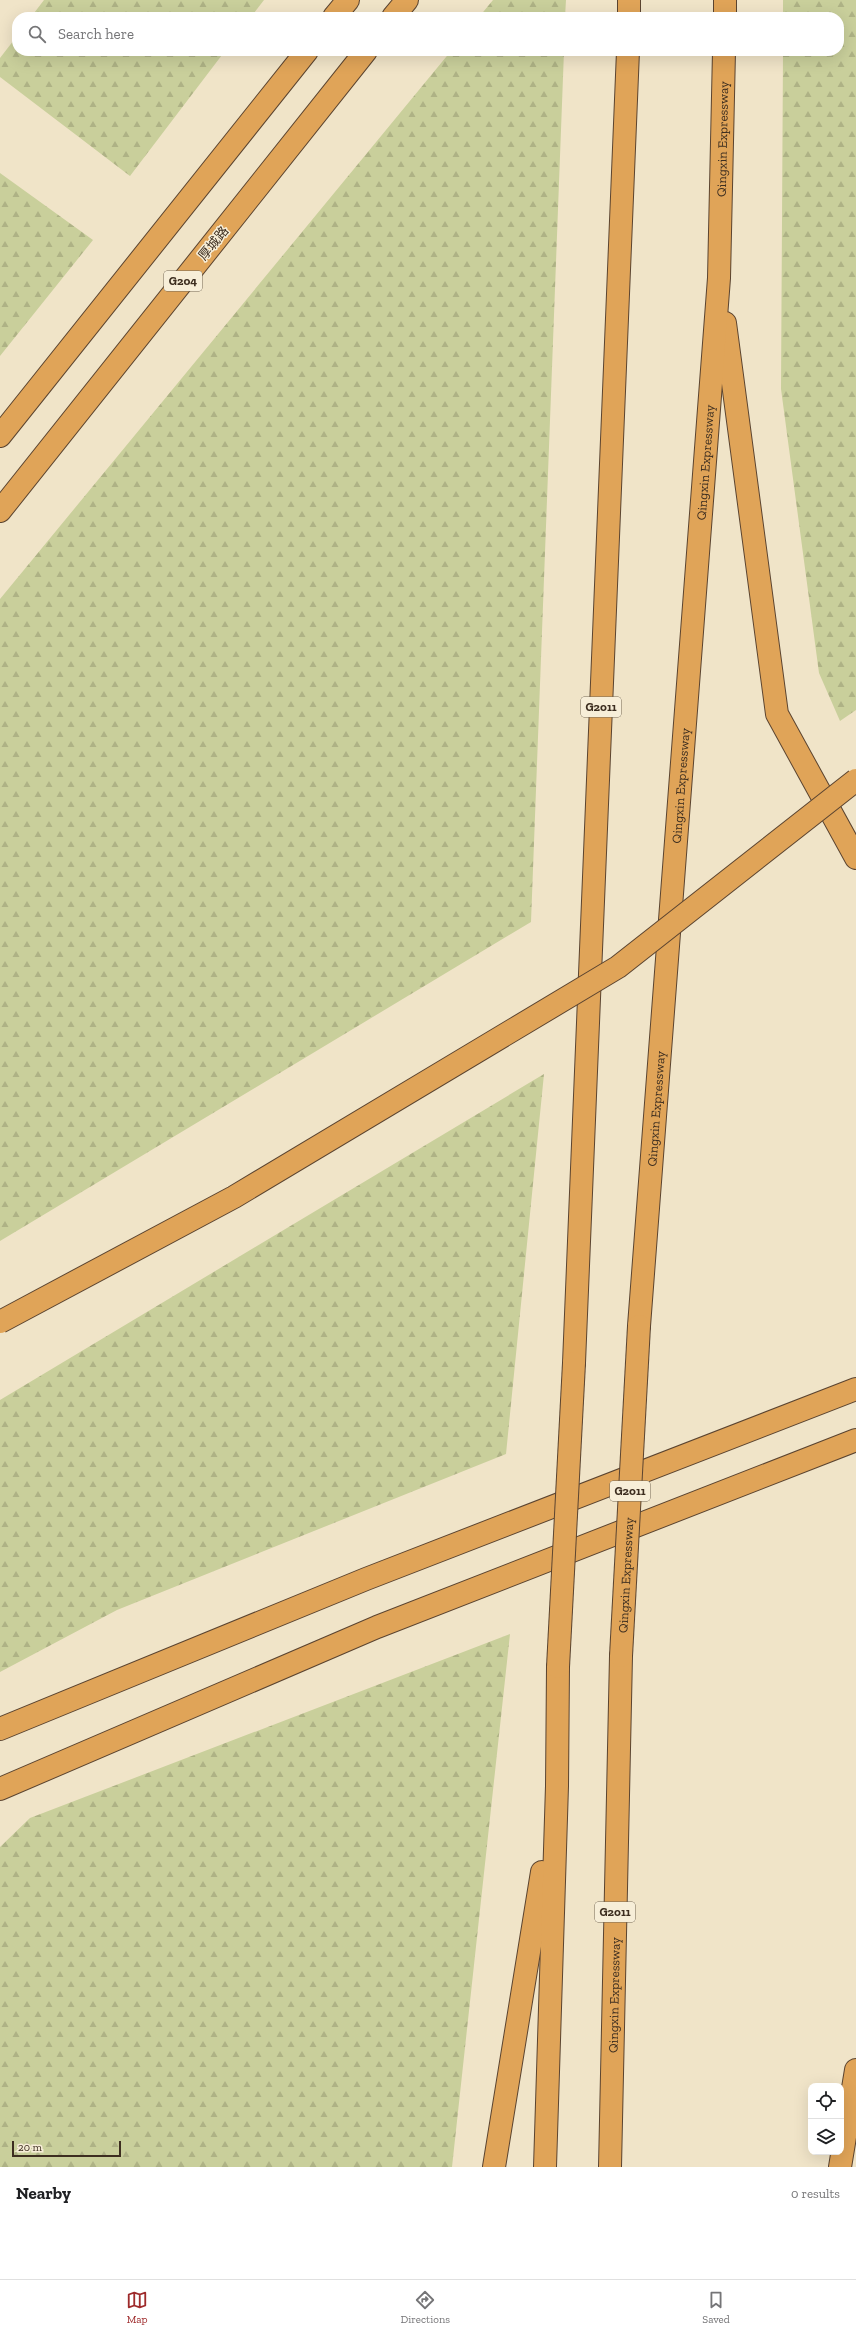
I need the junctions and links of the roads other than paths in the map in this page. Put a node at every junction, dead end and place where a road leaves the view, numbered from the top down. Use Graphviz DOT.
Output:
graph roads {
  1 [pos="348,0"];
  2 [pos="407,0"];
  3 [pos="629,0"];
  4 [pos="725,0"];
  5 [pos="338,12"];
  6 [pos="397,12"];
  7 [pos="629,12"];
  8 [pos="725,12"];
  9 [pos="303,56"];
  10 [pos="362,56"];
  11 [pos="628,56"];
  12 [pos="724,56"];
  13 [pos="719,278"];
  14 [pos="0,436"];
  15 [pos="0,511"];
  16 [pos="856,780"];
  17 [pos="856,858"];
  18 [pos="0,1322"];
  19 [pos="856,1389"];
  20 [pos="856,1440"];
  21 [pos="0,1729"];
  22 [pos="557,1786"];
  23 [pos="0,1790"];
  24 [pos="856,2070"];
  25 [pos="494,2167"];
  26 [pos="545,2167"];
  27 [pos="610,2167"];
  28 [pos="840,2167"];
  1 -- 5 [label="highway"];
  2 -- 6 [label="highway"];
  3 -- 7 [label="highway"];
  4 -- 8 [label="highway"];
  9 -- 14 [label="highway"];
  10 -- 15 [label="highway, 厚城路 / G204"];
  11 -- 22 [label="highway, G2011, bridge"];
  12 -- 13 [label="highway, Qingxin Expressway / G2011"];
  13 -- 17 [label="highway"];
  13 -- 27 [label="highway, Qingxin Expressway / G2011, bridge"];
  16 -- 18 [label="highway, bridge"];
  19 -- 21 [label="highway"];
  20 -- 23 [label="highway"];
  22 -- 25 [label="highway"];
  22 -- 26 [label="highway, G2011"];
  24 -- 28 [label="highway"];
}
